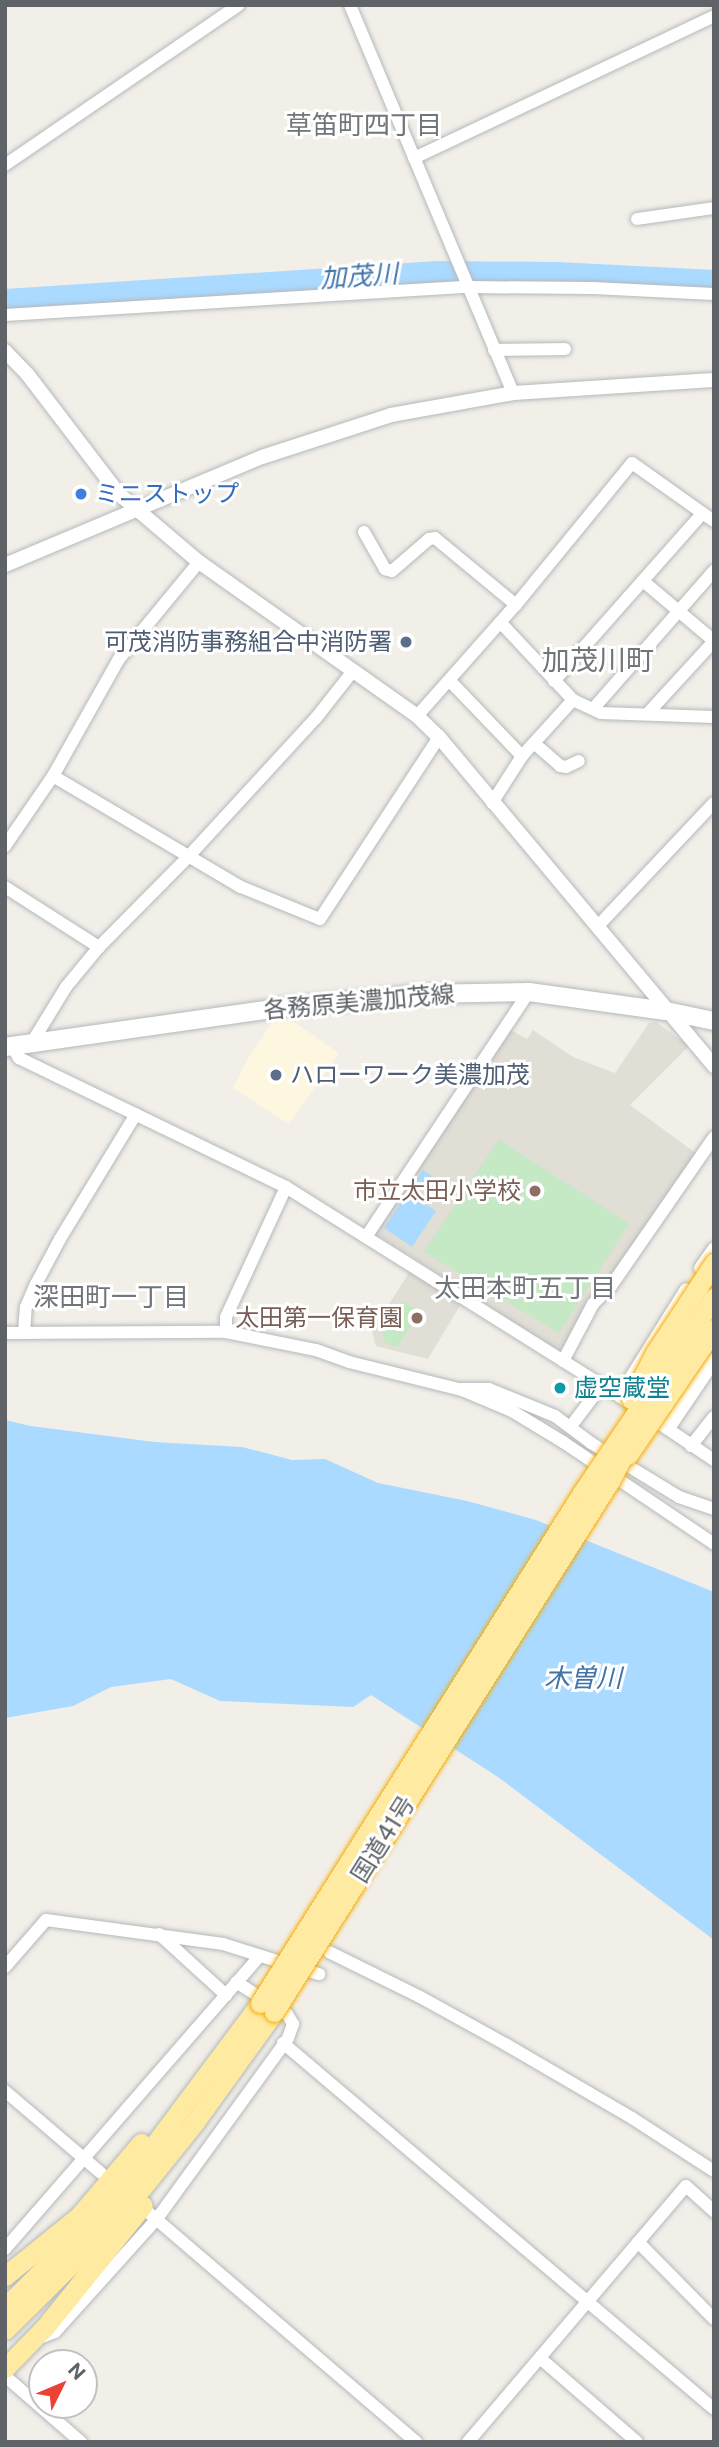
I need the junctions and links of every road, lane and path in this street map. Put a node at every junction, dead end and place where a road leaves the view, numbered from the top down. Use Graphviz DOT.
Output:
graph roads {
  1 [pos="239,5"];
  2 [pos="350,5"];
  3 [pos="711,15"];
  4 [pos="414,158"];
  5 [pos="5,165"];
  6 [pos="714,208"];
  7 [pos="637,219"];
  8 [pos="465,282"];
  9 [pos="714,294"];
  10 [pos="5,315"];
  11 [pos="565,349"];
  12 [pos="494,350"];
  13 [pos="5,351"];
  14 [pos="714,380"];
  15 [pos="513,393"];
  16 [pos="138,510"];
  17 [pos="701,515"];
  18 [pos="714,521"];
  19 [pos="364,532"];
  20 [pos="199,562"];
  21 [pos="5,565"];
  22 [pos="714,571"];
  23 [pos="643,581"];
  24 [pos="516,605"];
  25 [pos="679,611"];
  26 [pos="501,623"];
  27 [pos="714,641"];
  28 [pos="353,671"];
  29 [pos="450,681"];
  30 [pos="554,681"];
  31 [pos="573,700"];
  32 [pos="593,709"];
  33 [pos="649,712"];
  34 [pos="417,716"];
  35 [pos="714,718"];
  36 [pos="439,737"];
  37 [pos="534,743"];
  38 [pos="522,756"];
  39 [pos="579,761"];
  40 [pos="53,776"];
  41 [pos="492,803"];
  42 [pos="714,803"];
  43 [pos="5,846"];
  44 [pos="188,857"];
  45 [pos="5,887"];
  46 [pos="597,927"];
  47 [pos="99,947"];
  48 [pos="529,992"];
  49 [pos="666,1010"];
  50 [pos="714,1021"];
  51 [pos="31,1044"];
  52 [pos="9,1046"];
  53 [pos="714,1066"];
  54 [pos="136,1114"];
  55 [pos="714,1137"];
  56 [pos="286,1186"];
  57 [pos="366,1237"];
  58 [pos="714,1248"];
  59 [pos="714,1263"];
  60 [pos="714,1297"];
  61 [pos="714,1314"];
  62 [pos="714,1329"];
  63 [pos="226,1332"];
  64 [pos="5,1333"];
  65 [pos="24,1333"];
  66 [pos="564,1360"];
  67 [pos="714,1360"];
  68 [pos="602,1385"];
  69 [pos="462,1390"];
  70 [pos="619,1396"];
  71 [pos="714,1417"];
  72 [pos="571,1426"];
  73 [pos="668,1428"];
  74 [pos="691,1446"];
  75 [pos="714,1460"];
  76 [pos="610,1481"];
  77 [pos="582,1493"];
  78 [pos="714,1509"];
  79 [pos="714,1544"];
  80 [pos="159,1934"];
  81 [pos="329,1952"];
  82 [pos="260,1956"];
  83 [pos="5,1966"];
  84 [pos="319,1974"];
  85 [pos="236,1982"];
  86 [pos="226,1994"];
  87 [pos="267,2008"];
  88 [pos="234,2040"];
  89 [pos="283,2043"];
  90 [pos="5,2091"];
  91 [pos="195,2122"];
  92 [pos="83,2158"];
  93 [pos="714,2171"];
  94 [pos="101,2173"];
  95 [pos="714,2211"];
  96 [pos="153,2217"];
  97 [pos="638,2242"];
  98 [pos="5,2249"];
  99 [pos="5,2276"];
  100 [pos="588,2302"];
  101 [pos="5,2307"];
  102 [pos="714,2319"];
  103 [pos="5,2330"];
  104 [pos="30,2342"];
  105 [pos="540,2358"];
  106 [pos="5,2368"];
  107 [pos="5,2376"];
  108 [pos="714,2409"];
  109 [pos="81,2442"];
  110 [pos="416,2442"];
  111 [pos="468,2442"];
  112 [pos="637,2442"];
  1 -- 5 [label="street"];
  2 -- 4 [label="street"];
  3 -- 4 [label="street"];
  4 -- 8 [label="street"];
  6 -- 7 [label="street"];
  8 -- 9 [label="street"];
  8 -- 10 [label="street"];
  8 -- 12 [label="street"];
  11 -- 12 [label="street"];
  12 -- 15 [label="street"];
  13 -- 16 [label="street"];
  14 -- 15 [label="street"];
  15 -- 16 [label="street"];
  16 -- 20 [label="street"];
  16 -- 21 [label="street"];
  17 -- 18 [label="street"];
  17 -- 23 [label="street"];
  17 -- 24 [label="street"];
  19 -- 24 [label="street"];
  20 -- 28 [label="street"];
  20 -- 40 [label="street"];
  22 -- 25 [label="street"];
  23 -- 25 [label="street"];
  23 -- 30 [label="street"];
  24 -- 26 [label="street"];
  25 -- 27 [label="street"];
  25 -- 32 [label="street"];
  26 -- 29 [label="street"];
  26 -- 30 [label="street"];
  27 -- 33 [label="street"];
  28 -- 34 [label="street"];
  28 -- 44 [label="street"];
  29 -- 34 [label="street"];
  29 -- 38 [label="street"];
  30 -- 31 [label="street"];
  31 -- 32 [label="street"];
  31 -- 37 [label="street"];
  32 -- 33 [label="street"];
  33 -- 35 [label="street"];
  34 -- 36 [label="street"];
  36 -- 41 [label="street"];
  36 -- 44 [label="street"];
  37 -- 38 [label="street"];
  37 -- 39 [label="street"];
  38 -- 41 [label="street"];
  40 -- 43 [label="street"];
  40 -- 44 [label="street"];
  41 -- 46 [label="street"];
  42 -- 46 [label="street"];
  44 -- 47 [label="street"];
  45 -- 47 [label="street"];
  46 -- 49 [label="street"];
  47 -- 51 [label="street"];
  48 -- 49 [label="main road, 各務原美濃加茂線"];
  48 -- 51 [label="main road, 各務原美濃加茂線"];
  48 -- 57 [label="street"];
  49 -- 50 [label="main road, 各務原美濃加茂線"];
  49 -- 53 [label="street"];
  51 -- 52 [label="main road, 各務原美濃加茂線"];
  52 -- 54 [label="street"];
  54 -- 56 [label="street"];
  54 -- 65 [label="street"];
  55 -- 66 [label="street"];
  56 -- 57 [label="street"];
  56 -- 63 [label="street"];
  57 -- 66 [label="street"];
  58 -- 70 [label="street"];
  59 -- 77 [label="highway, bridge"];
  60 -- 77 [label="highway, 国道41号, bridge"];
  61 -- 76 [label="highway, 国道41号, bridge"];
  62 -- 76 [label="highway, bridge"];
  63 -- 65 [label="street"];
  63 -- 69 [label="street"];
  64 -- 65 [label="street"];
  66 -- 68 [label="street"];
  67 -- 73 [label="street"];
  68 -- 70 [label="street"];
  68 -- 72 [label="street"];
  69 -- 72 [label="street"];
  69 -- 79 [label="street"];
  70 -- 73 [label="street"];
  71 -- 74 [label="street"];
  72 -- 78 [label="street"];
  73 -- 74 [label="street"];
  74 -- 75 [label="street"];
  76 -- 87 [label="highway, 国道41号, bridge"];
  77 -- 87 [label="highway, 国道41号, bridge"];
  80 -- 82 [label="street"];
  80 -- 83 [label="street"];
  80 -- 86 [label="street"];
  81 -- 93 [label="street"];
  82 -- 84 [label="street"];
  82 -- 85 [label="street"];
  85 -- 86 [label="street"];
  85 -- 89 [label="street"];
  86 -- 92 [label="street"];
  87 -- 88 [label="highway, 国道41号"];
  87 -- 91 [label="highway, 国道41号"];
  88 -- 99 [label="highway"];
  88 -- 101 [label="highway, 国道41号"];
  89 -- 96 [label="street"];
  89 -- 100 [label="street"];
  90 -- 92 [label="street"];
  91 -- 103 [label="highway, 国道41号"];
  91 -- 104 [label="highway"];
  92 -- 94 [label="street"];
  92 -- 98 [label="street"];
  95 -- 97 [label="street"];
  96 -- 104 [label="street"];
  96 -- 110 [label="street"];
  97 -- 100 [label="street"];
  97 -- 102 [label="street"];
  100 -- 105 [label="street"];
  100 -- 108 [label="street"];
  104 -- 106 [label="highway"];
  105 -- 111 [label="street"];
  105 -- 112 [label="street"];
  107 -- 109 [label="street"];
}
